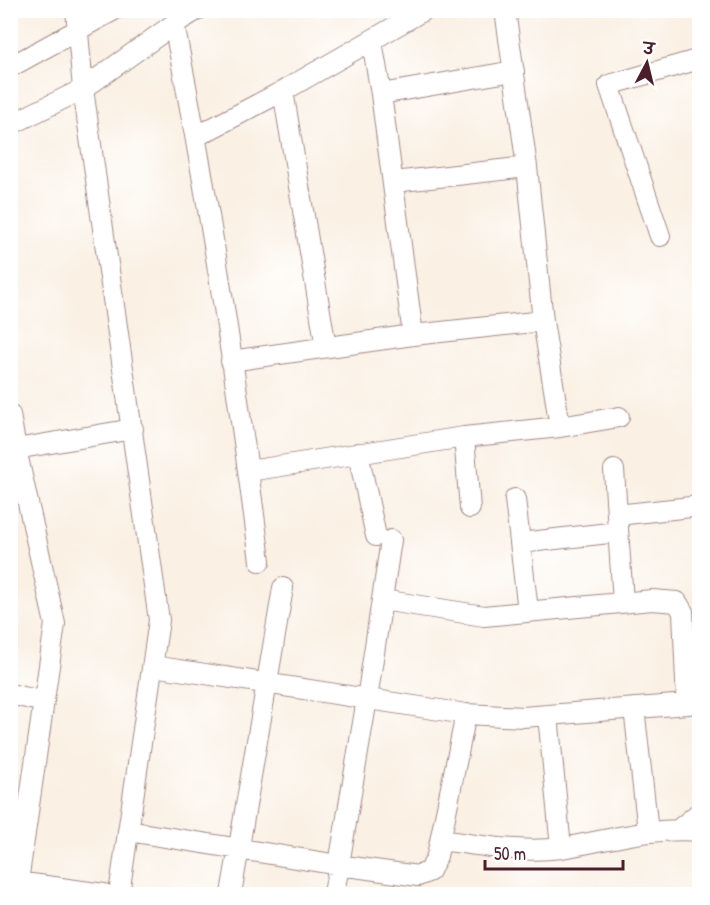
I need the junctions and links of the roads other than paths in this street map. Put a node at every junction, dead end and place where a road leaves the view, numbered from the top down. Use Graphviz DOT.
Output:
graph roads {
  1 [pos="76,10"];
  2 [pos="114,10"];
  3 [pos="197,10"];
  4 [pos="424,10"];
  5 [pos="505,10"];
  6 [pos="174,24"];
  7 [pos="78,37"];
  8 [pos="372,41"];
  9 [pos="699,59"];
  10 [pos="10,68"];
  11 [pos="514,70"];
  12 [pos="83,89"];
  13 [pos="283,91"];
  14 [pos="381,94"];
  15 [pos="10,125"];
  16 [pos="196,136"];
  17 [pos="527,167"];
  18 [pos="394,183"];
  19 [pos="660,236"];
  20 [pos="543,321"];
  21 [pos="413,335"];
  22 [pos="326,347"];
  23 [pos="231,361"];
  24 [pos="10,415"];
  25 [pos="619,417"];
  26 [pos="560,427"];
  27 [pos="133,429"];
  28 [pos="464,437"];
  29 [pos="13,450"];
  30 [pos="358,453"];
  31 [pos="614,470"];
  32 [pos="249,471"];
  33 [pos="515,499"];
  34 [pos="699,506"];
  35 [pos="470,508"];
  36 [pos="618,524"];
  37 [pos="520,543"];
  38 [pos="260,561"];
  39 [pos="283,588"];
  40 [pos="382,600"];
  41 [pos="623,603"];
  42 [pos="528,611"];
  43 [pos="153,666"];
  44 [pos="266,683"];
  45 [pos="10,694"];
  46 [pos="367,699"];
  47 [pos="44,702"];
  48 [pos="693,704"];
  49 [pos="634,708"];
  50 [pos="466,714"];
  51 [pos="549,715"];
  52 [pos="699,812"];
  53 [pos="678,830"];
  54 [pos="128,831"];
  55 [pos="648,831"];
  56 [pos="699,831"];
  57 [pos="442,840"];
  58 [pos="239,848"];
  59 [pos="561,848"];
  60 [pos="339,865"];
  61 [pos="14,881"];
  62 [pos="104,894"];
  63 [pos="119,894"];
  64 [pos="231,894"];
  65 [pos="334,894"];
  1 -- 7 [label="street"];
  2 -- 7 [label="street"];
  3 -- 6 [label="street"];
  4 -- 8 [label="street"];
  5 -- 11 [label="street"];
  6 -- 12 [label="street"];
  6 -- 16 [label="street"];
  7 -- 10 [label="street"];
  7 -- 12 [label="street"];
  8 -- 13 [label="street"];
  8 -- 14 [label="street"];
  9 -- 19 [label="street"];
  11 -- 14 [label="street"];
  11 -- 17 [label="street"];
  12 -- 15 [label="street"];
  12 -- 27 [label="street"];
  13 -- 16 [label="street"];
  13 -- 22 [label="street"];
  14 -- 18 [label="street"];
  16 -- 23 [label="street"];
  17 -- 18 [label="street"];
  17 -- 20 [label="street"];
  18 -- 21 [label="street"];
  20 -- 21 [label="street"];
  20 -- 26 [label="street"];
  21 -- 22 [label="street"];
  22 -- 23 [label="street"];
  23 -- 32 [label="street"];
  24 -- 29 [label="street"];
  25 -- 26 [label="street"];
  26 -- 28 [label="street"];
  27 -- 29 [label="street"];
  27 -- 43 [label="street"];
  28 -- 30 [label="street"];
  28 -- 35 [label="street"];
  29 -- 47 [label="street"];
  30 -- 32 [label="street"];
  30 -- 40 [label="street"];
  31 -- 36 [label="street"];
  32 -- 38 [label="street"];
  33 -- 37 [label="street"];
  34 -- 36 [label="street"];
  36 -- 37 [label="street"];
  36 -- 41 [label="street"];
  37 -- 42 [label="street"];
  39 -- 44 [label="street"];
  40 -- 42 [label="street"];
  40 -- 46 [label="street"];
  41 -- 42 [label="street"];
  41 -- 48 [label="street"];
  43 -- 44 [label="street"];
  43 -- 54 [label="street"];
  44 -- 46 [label="street"];
  44 -- 58 [label="street"];
  45 -- 47 [label="street"];
  46 -- 50 [label="street"];
  46 -- 60 [label="street"];
  47 -- 61 [label="street"];
  48 -- 49 [label="street"];
  49 -- 51 [label="street"];
  49 -- 55 [label="street"];
  50 -- 51 [label="street"];
  50 -- 57 [label="street"];
  51 -- 59 [label="street"];
  52 -- 53 [label="street"];
  53 -- 55 [label="street"];
  53 -- 56 [label="street"];
  54 -- 58 [label="street"];
  54 -- 63 [label="street"];
  55 -- 59 [label="street"];
  57 -- 59 [label="street"];
  57 -- 60 [label="street"];
  58 -- 60 [label="street"];
  58 -- 64 [label="street"];
  60 -- 65 [label="street"];
  61 -- 62 [label="street"];
}
